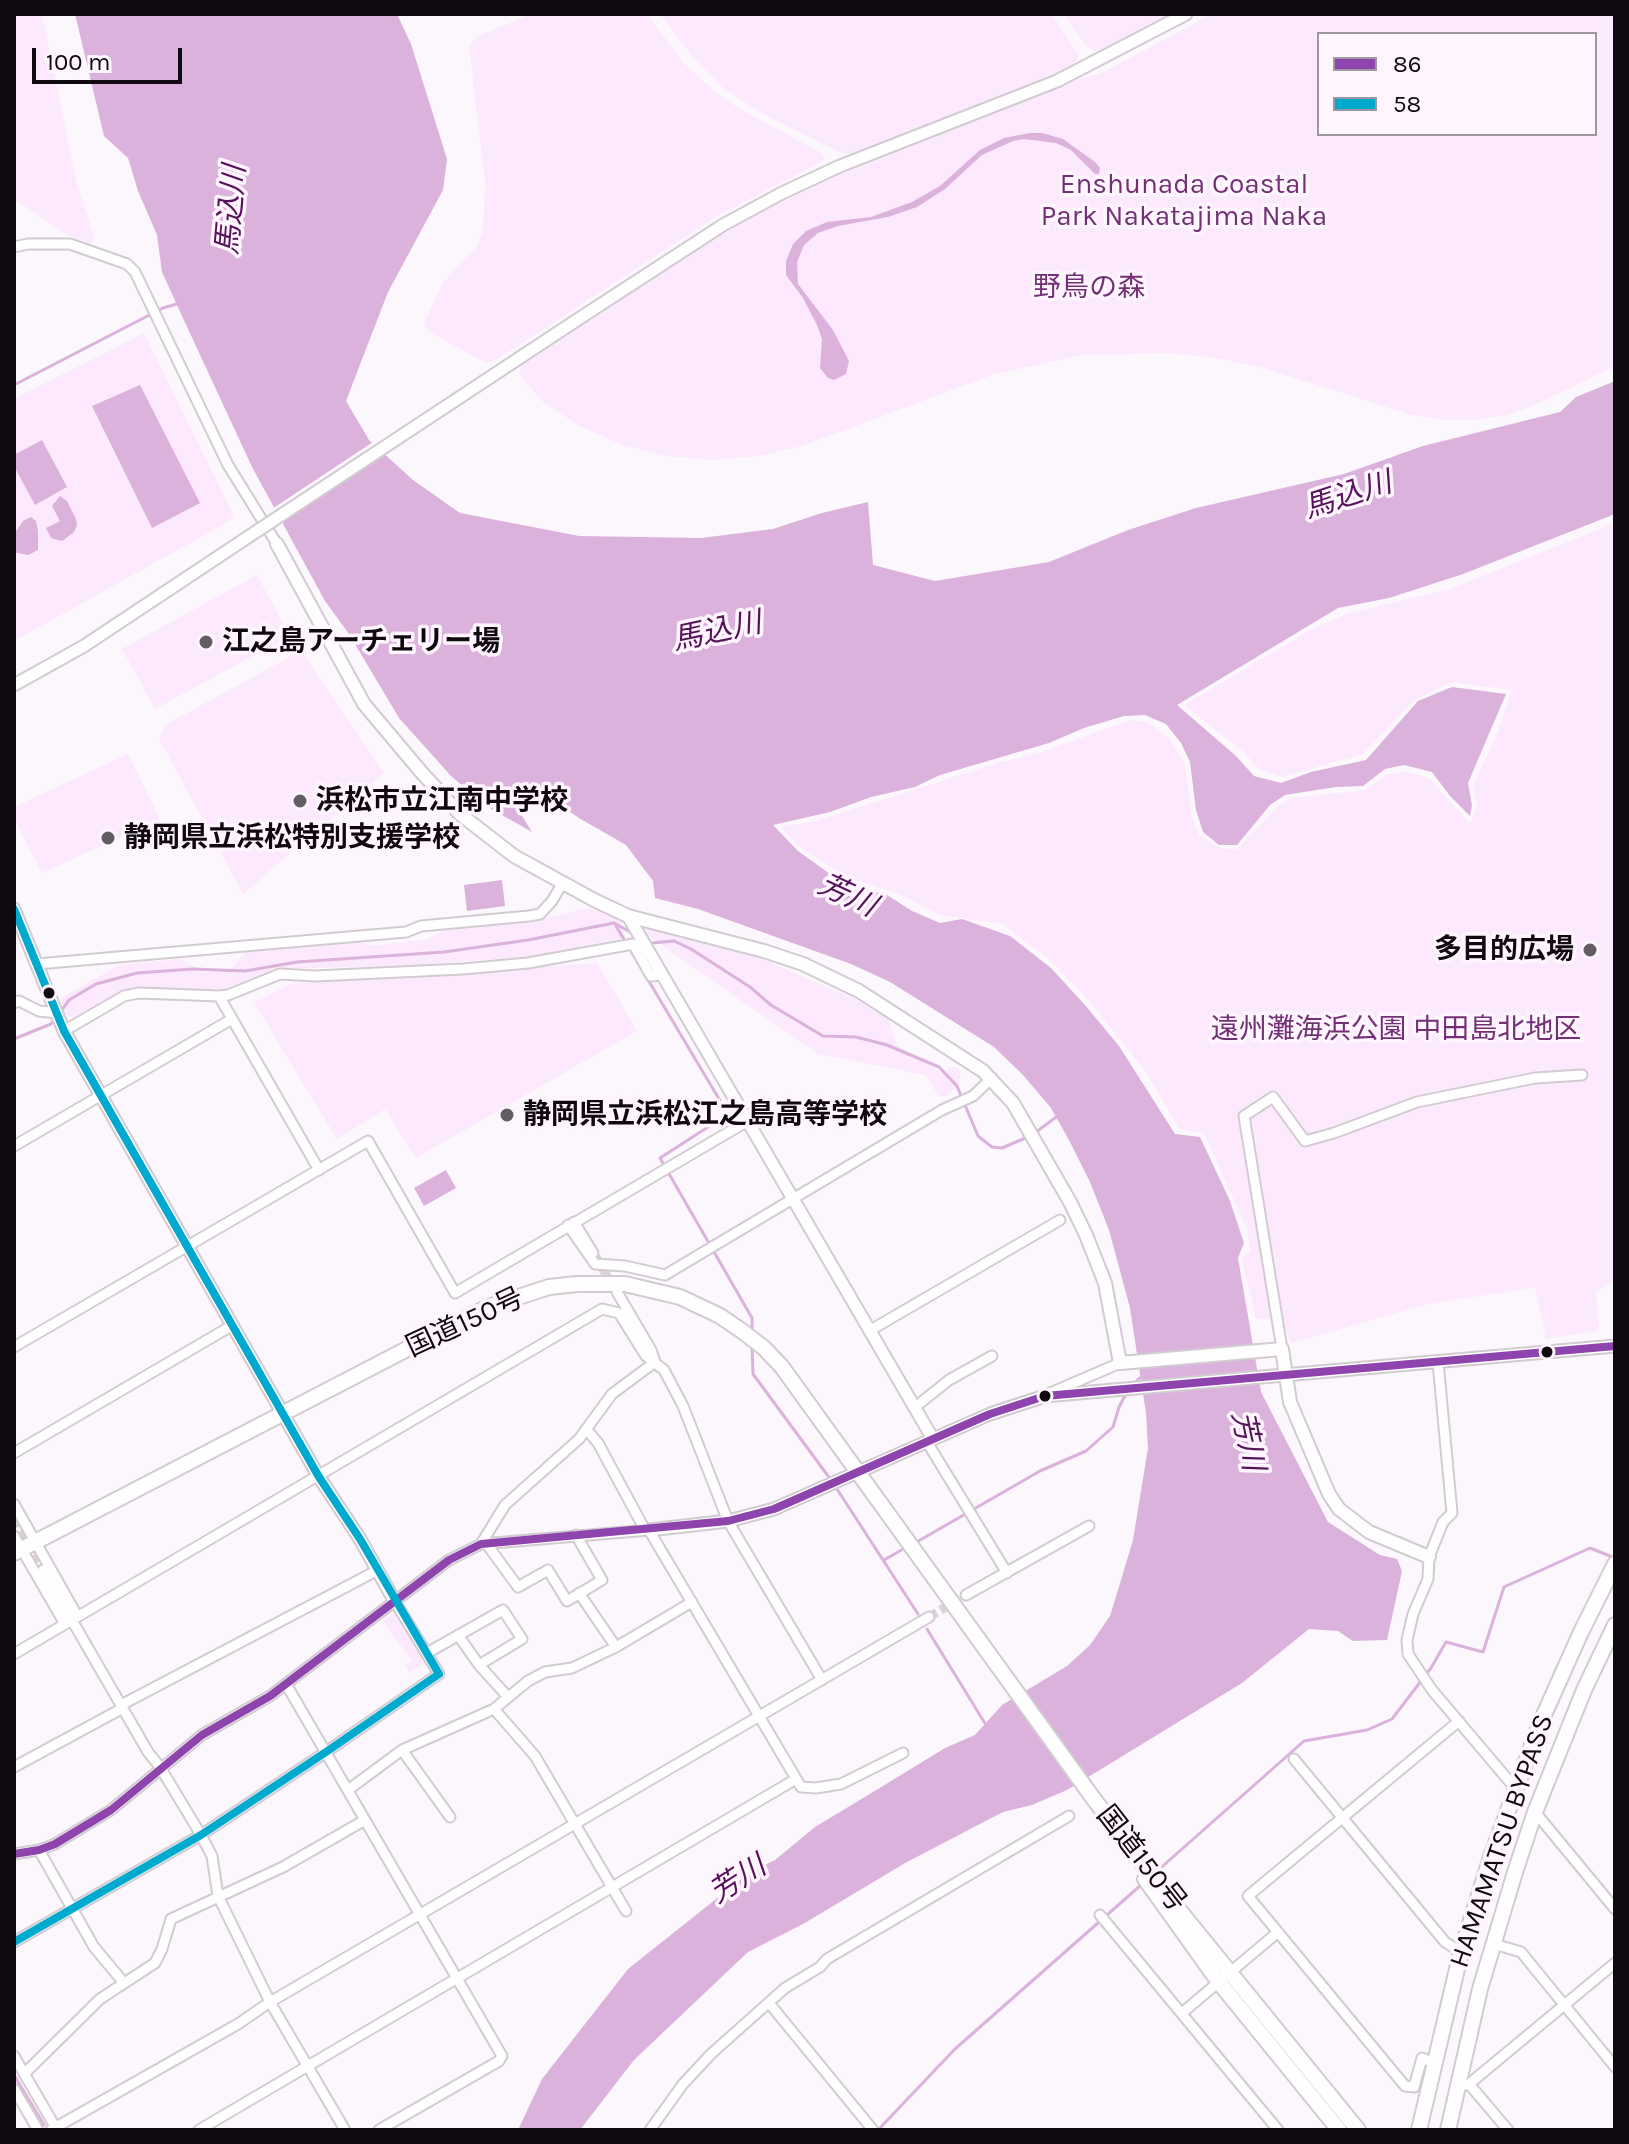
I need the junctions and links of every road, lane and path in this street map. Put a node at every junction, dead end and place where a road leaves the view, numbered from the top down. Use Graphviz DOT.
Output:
graph roads {
  1 [pos="1186,14"];
  2 [pos="14,247"];
  3 [pos="277,544"];
  4 [pos="14,685"];
  5 [pos="562,884"];
  6 [pos="14,909"];
  7 [pos="628,916"];
  8 [pos="37,964"];
  9 [pos="662,975"];
  10 [pos="14,991"];
  11 [pos="219,996"];
  12 [pos="16,1002"];
  13 [pos="58,1013"];
  14 [pos="232,1019"];
  15 [pos="64,1031"];
  16 [pos="1582,1075"];
  17 [pos="992,1078"];
  18 [pos="100,1095"];
  19 [pos="746,1122"];
  20 [pos="14,1146"];
  21 [pos="319,1170"];
  22 [pos="792,1199"];
  23 [pos="1060,1220"];
  24 [pos="571,1223"];
  25 [pos="188,1246"];
  26 [pos="596,1257"];
  27 [pos="617,1292"];
  28 [pos="233,1325"];
  29 [pos="869,1331"];
  30 [pos="1615,1346"];
  31 [pos="14,1347"];
  32 [pos="1282,1349"];
  33 [pos="992,1356"];
  34 [pos="655,1362"];
  35 [pos="1438,1362"];
  36 [pos="1120,1363"];
  37 [pos="1283,1374"];
  38 [pos="1045,1396"];
  39 [pos="914,1408"];
  40 [pos="284,1415"];
  41 [pos="586,1429"];
  42 [pos="930,1440"];
  43 [pos="14,1453"];
  44 [pos="859,1473"];
  45 [pos="319,1477"];
  46 [pos="14,1504"];
  47 [pos="728,1521"];
  48 [pos="1089,1526"];
  49 [pos="647,1530"];
  50 [pos="576,1535"];
  51 [pos="36,1541"];
  52 [pos="483,1544"];
  53 [pos="17,1546"];
  54 [pos="1429,1557"];
  55 [pos="1613,1568"];
  56 [pos="43,1570"];
  57 [pos="378,1570"];
  58 [pos="1007,1573"];
  59 [pos="579,1593"];
  60 [pos="966,1595"];
  61 [pos="394,1600"];
  62 [pos="692,1602"];
  63 [pos="929,1617"];
  64 [pos="72,1620"];
  65 [pos="1615,1625"];
  66 [pos="458,1635"];
  67 [pos="616,1647"];
  68 [pos="427,1653"];
  69 [pos="14,1654"];
  70 [pos="479,1665"];
  71 [pos="822,1680"];
  72 [pos="286,1684"];
  73 [pos="508,1697"];
  74 [pos="122,1707"];
  75 [pos="494,1709"];
  76 [pos="759,1718"];
  77 [pos="1459,1721"];
  78 [pos="402,1750"];
  79 [pos="326,1752"];
  80 [pos="903,1753"];
  81 [pos="1294,1759"];
  82 [pos="14,1767"];
  83 [pos="160,1767"];
  84 [pos="796,1779"];
  85 [pos="1515,1788"];
  86 [pos="348,1790"];
  87 [pos="1535,1812"];
  88 [pos="1069,1816"];
  89 [pos="450,1817"];
  90 [pos="1341,1818"];
  91 [pos="365,1820"];
  92 [pos="577,1824"];
  93 [pos="201,1835"];
  94 [pos="39,1850"];
  95 [pos="14,1854"];
  96 [pos="613,1888"];
  97 [pos="218,1896"];
  98 [pos="73,1908"];
  99 [pos="1615,1909"];
  100 [pos="626,1911"];
  101 [pos="421,1915"];
  102 [pos="1100,1915"];
  103 [pos="1278,1932"];
  104 [pos="14,1942"];
  105 [pos="1494,1944"];
  106 [pos="1461,1952"];
  107 [pos="1615,1963"];
  108 [pos="1224,1977"];
  109 [pos="458,1979"];
  110 [pos="124,1983"];
  111 [pos="270,2002"];
  112 [pos="769,2003"];
  113 [pos="1565,2005"];
  114 [pos="1182,2013"];
  115 [pos="14,2056"];
  116 [pos="1434,2063"];
  117 [pos="309,2067"];
  118 [pos="1615,2067"];
  119 [pos="24,2074"];
  120 [pos="1463,2086"];
  121 [pos="14,2089"];
  122 [pos="55,2129"];
  123 [pos="872,2129"];
  124 [pos="38,2130"];
  125 [pos="199,2130"];
  126 [pos="345,2130"];
  127 [pos="379,2130"];
  128 [pos="650,2130"];
  129 [pos="1278,2130"];
  130 [pos="1339,2130"];
  131 [pos="1358,2130"];
  132 [pos="1419,2130"];
  133 [pos="1448,2130"];
  134 [pos="1508,2130"];
  1 -- 4 [label="street, bridge"];
  2 -- 3 [label="street"];
  3 -- 5 [label="main road"];
  5 -- 7 [label="main road"];
  5 -- 8 [label="street"];
  6 -- 8 [label="street"];
  7 -- 9 [label="street"];
  7 -- 17 [label="main road"];
  8 -- 13 [label="street"];
  9 -- 11 [label="street"];
  9 -- 19 [label="street"];
  10 -- 12 [label="street"];
  11 -- 14 [label="street"];
  11 -- 15 [label="street"];
  12 -- 13 [label="street"];
  13 -- 15 [label="street"];
  14 -- 18 [label="street"];
  14 -- 21 [label="street"];
  15 -- 18 [label="street"];
  16 -- 32 [label="street"];
  17 -- 22 [label="street"];
  17 -- 36 [label="main road"];
  18 -- 20 [label="street"];
  18 -- 25 [label="street"];
  19 -- 22 [label="street"];
  19 -- 24 [label="street"];
  21 -- 24 [label="street"];
  21 -- 25 [label="street"];
  22 -- 24 [label="street"];
  22 -- 29 [label="street"];
  23 -- 29 [label="street"];
  24 -- 26 [label="street"];
  25 -- 28 [label="street"];
  25 -- 31 [label="street"];
  27 -- 34 [label="street"];
  28 -- 40 [label="street"];
  28 -- 43 [label="street"];
  29 -- 39 [label="street"];
  30 -- 35 [label="street"];
  32 -- 36 [label="main road"];
  32 -- 37 [label="main road"];
  33 -- 39 [label="street"];
  34 -- 41 [label="street"];
  34 -- 45 [label="street"];
  34 -- 47 [label="street"];
  35 -- 37 [label="street"];
  35 -- 54 [label="street"];
  36 -- 38 [label="street"];
  37 -- 38 [label="street"];
  37 -- 54 [label="main road"];
  38 -- 42 [label="street"];
  39 -- 42 [label="street"];
  40 -- 44 [label="highway, 国道150号"];
  40 -- 45 [label="street"];
  40 -- 51 [label="highway, 国道150号"];
  41 -- 49 [label="street"];
  41 -- 52 [label="street"];
  42 -- 44 [label="street"];
  42 -- 58 [label="street"];
  44 -- 47 [label="street"];
  44 -- 108 [label="highway, 国道150号"];
  45 -- 57 [label="street"];
  45 -- 64 [label="street"];
  46 -- 51 [label="street"];
  47 -- 49 [label="street"];
  47 -- 71 [label="street"];
  48 -- 58 [label="street"];
  49 -- 50 [label="street"];
  49 -- 62 [label="street"];
  50 -- 52 [label="street"];
  50 -- 59 [label="street"];
  51 -- 53 [label="highway, 国道150号"];
  51 -- 64 [label="street"];
  52 -- 59 [label="street"];
  52 -- 61 [label="street"];
  53 -- 64 [label="street"];
  54 -- 77 [label="street"];
  55 -- 85 [label="highway, HAMAMATSU BYPASS"];
  56 -- 64 [label="street"];
  57 -- 61 [label="street"];
  57 -- 74 [label="street"];
  58 -- 60 [label="street"];
  59 -- 67 [label="street"];
  61 -- 68 [label="street"];
  61 -- 72 [label="street"];
  62 -- 67 [label="street"];
  62 -- 76 [label="street"];
  63 -- 71 [label="street"];
  64 -- 69 [label="street"];
  64 -- 74 [label="street"];
  65 -- 87 [label="highway, HAMAMATSU BYPASS"];
  66 -- 68 [label="street"];
  66 -- 70 [label="street"];
  66 -- 70 [label="street"];
  67 -- 73 [label="street"];
  68 -- 79 [label="street"];
  70 -- 73 [label="street"];
  71 -- 76 [label="street"];
  72 -- 79 [label="street"];
  72 -- 83 [label="street"];
  73 -- 75 [label="street"];
  74 -- 82 [label="street"];
  74 -- 83 [label="street"];
  75 -- 78 [label="street"];
  75 -- 92 [label="street"];
  76 -- 84 [label="street"];
  76 -- 92 [label="street"];
  77 -- 85 [label="street"];
  77 -- 90 [label="street"];
  78 -- 86 [label="street"];
  78 -- 89 [label="street"];
  79 -- 86 [label="street"];
  79 -- 93 [label="street"];
  80 -- 84 [label="street"];
  81 -- 90 [label="street"];
  83 -- 93 [label="street"];
  83 -- 94 [label="street"];
  84 -- 96 [label="street"];
  85 -- 106 [label="highway, HAMAMATSU BYPASS"];
  86 -- 91 [label="street"];
  87 -- 99 [label="street"];
  87 -- 105 [label="highway, HAMAMATSU BYPASS"];
  88 -- 112 [label="street"];
  90 -- 103 [label="street"];
  90 -- 106 [label="street"];
  91 -- 97 [label="street"];
  91 -- 101 [label="street"];
  92 -- 96 [label="street"];
  92 -- 101 [label="street"];
  93 -- 97 [label="street"];
  93 -- 98 [label="street"];
  94 -- 95 [label="street"];
  94 -- 98 [label="street"];
  96 -- 100 [label="street"];
  96 -- 109 [label="street"];
  97 -- 110 [label="street"];
  97 -- 111 [label="street"];
  98 -- 104 [label="street"];
  98 -- 110 [label="street"];
  101 -- 109 [label="street"];
  101 -- 111 [label="street"];
  102 -- 114 [label="street"];
  103 -- 108 [label="street"];
  103 -- 116 [label="street"];
  105 -- 113 [label="street"];
  105 -- 120 [label="highway, HAMAMATSU BYPASS"];
  106 -- 116 [label="highway, HAMAMATSU BYPASS"];
  107 -- 113 [label="street"];
  108 -- 114 [label="street"];
  108 -- 130 [label="highway, 国道150号"];
  108 -- 131 [label="highway, 国道150号"];
  109 -- 117 [label="street"];
  109 -- 127 [label="street"];
  110 -- 119 [label="street"];
  111 -- 117 [label="street"];
  111 -- 122 [label="street"];
  112 -- 123 [label="street"];
  112 -- 128 [label="street"];
  113 -- 118 [label="street"];
  113 -- 120 [label="street"];
  114 -- 129 [label="street"];
  115 -- 119 [label="street"];
  116 -- 132 [label="highway, HAMAMATSU BYPASS"];
  117 -- 125 [label="street"];
  117 -- 126 [label="street"];
  119 -- 122 [label="street"];
  120 -- 133 [label="highway, HAMAMATSU BYPASS"];
  120 -- 134 [label="street"];
  121 -- 124 [label="street"];
}
